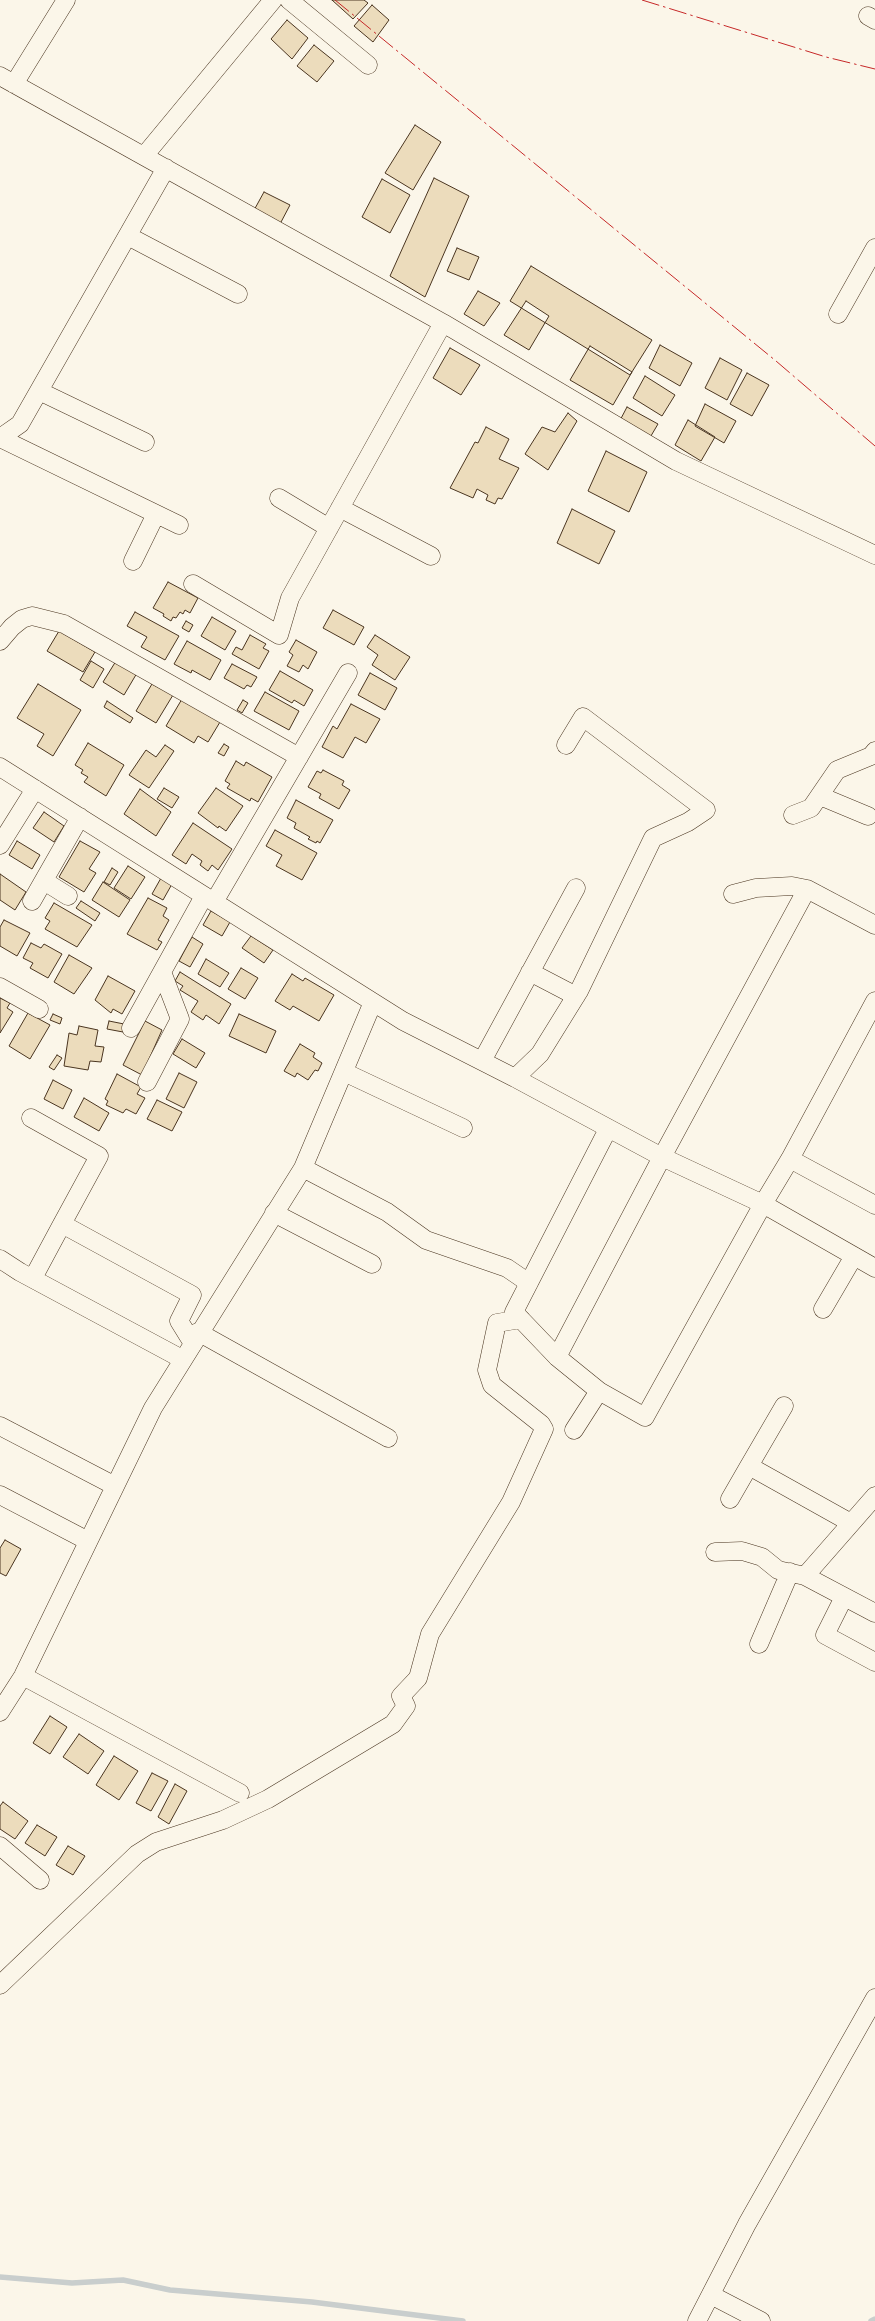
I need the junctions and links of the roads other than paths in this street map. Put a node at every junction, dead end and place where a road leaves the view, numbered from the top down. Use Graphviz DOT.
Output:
graph roads {
  1 [pos="66,0"];
  2 [pos="273,0"];
  3 [pos="289,0"];
  4 [pos="368,65"];
  5 [pos="7,80"];
  6 [pos="144,156"];
  7 [pos="166,168"];
  8 [pos="128,236"];
  9 [pos="875,248"];
  10 [pos="238,294"];
  11 [pos="838,314"];
  12 [pos="443,323"];
  13 [pos="39,391"];
  14 [pos="0,438"];
  15 [pos="145,442"];
  16 [pos="279,498"];
  17 [pos="340,508"];
  18 [pos="156,514"];
  19 [pos="179,525"];
  20 [pos="329,528"];
  21 [pos="875,555"];
  22 [pos="431,556"];
  23 [pos="133,561"];
  24 [pos="193,584"];
  25 [pos="0,641"];
  26 [pos="348,673"];
  27 [pos="566,745"];
  28 [pos="875,751"];
  29 [pos="299,757"];
  30 [pos="0,767"];
  31 [pos="34,789"];
  32 [pos="820,796"];
  33 [pos="793,815"];
  34 [pos="868,816"];
  35 [pos="80,817"];
  36 [pos="0,844"];
  37 [pos="44,881"];
  38 [pos="576,888"];
  39 [pos="807,890"];
  40 [pos="733,894"];
  41 [pos="68,896"];
  42 [pos="209,899"];
  43 [pos="32,901"];
  44 [pos="875,925"];
  45 [pos="162,972"];
  46 [pos="530,972"];
  47 [pos="0,987"];
  48 [pos="576,996"];
  49 [pos="875,1001"];
  50 [pos="373,1002"];
  51 [pos="39,1009"];
  52 [pos="131,1028"];
  53 [pos="482,1061"];
  54 [pos="344,1072"];
  55 [pos="515,1078"];
  56 [pos="147,1082"];
  57 [pos="31,1118"];
  58 [pos="462,1128"];
  59 [pos="608,1129"];
  60 [pos="662,1157"];
  61 [pos="790,1159"];
  62 [pos="303,1168"];
  63 [pos="763,1204"];
  64 [pos="875,1205"];
  65 [pos="274,1213"];
  66 [pos="62,1224"];
  67 [pos="854,1256"];
  68 [pos="0,1258"];
  69 [pos="372,1264"];
  70 [pos="875,1268"];
  71 [pos="32,1278"];
  72 [pos="529,1283"];
  73 [pos="823,1309"];
  74 [pos="521,1319"];
  75 [pos="195,1337"];
  76 [pos="557,1357"];
  77 [pos="182,1358"];
  78 [pos="599,1391"];
  79 [pos="784,1406"];
  80 [pos="0,1426"];
  81 [pos="574,1430"];
  82 [pos="388,1438"];
  83 [pos="749,1466"];
  84 [pos="115,1486"];
  85 [pos="0,1495"];
  86 [pos="875,1496"];
  87 [pos="730,1498"];
  88 [pos="852,1523"];
  89 [pos="88,1540"];
  90 [pos="715,1552"];
  91 [pos="797,1574"];
  92 [pos="844,1597"];
  93 [pos="875,1613"];
  94 [pos="759,1644"];
  95 [pos="875,1662"];
  96 [pos="23,1676"];
  97 [pos="0,1712"];
  98 [pos="240,1793"];
  99 [pos="0,1846"];
  100 [pos="40,1880"];
  101 [pos="0,1985"];
  102 [pos="875,1998"];
  103 [pos="711,2295"];
  104 [pos="697,2321"];
  105 [pos="761,2321"];
  1 -- 5 [label="street"];
  2 -- 6 [label="street"];
  3 -- 4 [label="street"];
  5 -- 6 [label="street"];
  6 -- 7 [label="street"];
  7 -- 8 [label="street"];
  7 -- 12 [label="street"];
  8 -- 10 [label="street"];
  8 -- 13 [label="street"];
  9 -- 11 [label="street"];
  12 -- 17 [label="street"];
  12 -- 21 [label="street"];
  13 -- 14 [label="street"];
  13 -- 15 [label="street"];
  14 -- 18 [label="street"];
  16 -- 20 [label="street"];
  17 -- 20 [label="street"];
  17 -- 22 [label="street"];
  18 -- 19 [label="street"];
  18 -- 23 [label="street"];
  20 -- 24 [label="street"];
  25 -- 29 [label="street"];
  26 -- 29 [label="street"];
  27 -- 48 [label="street"];
  28 -- 32 [label="street"];
  29 -- 42 [label="street"];
  30 -- 31 [label="street"];
  31 -- 35 [label="street"];
  31 -- 36 [label="street"];
  32 -- 33 [label="street"];
  32 -- 34 [label="street"];
  35 -- 37 [label="street"];
  35 -- 42 [label="street"];
  37 -- 41 [label="street"];
  37 -- 43 [label="street"];
  38 -- 46 [label="street"];
  39 -- 40 [label="street"];
  39 -- 44 [label="street"];
  39 -- 60 [label="street"];
  42 -- 45 [label="street"];
  42 -- 50 [label="street"];
  45 -- 52 [label="street"];
  45 -- 56 [label="street"];
  46 -- 48 [label="street"];
  46 -- 53 [label="street"];
  47 -- 51 [label="street"];
  48 -- 55 [label="street"];
  49 -- 61 [label="street"];
  50 -- 53 [label="street"];
  50 -- 54 [label="street"];
  53 -- 55 [label="street"];
  54 -- 58 [label="street"];
  54 -- 62 [label="street"];
  55 -- 59 [label="street"];
  57 -- 66 [label="street"];
  59 -- 60 [label="street"];
  59 -- 72 [label="street"];
  60 -- 63 [label="street"];
  60 -- 76 [label="street"];
  61 -- 63 [label="street"];
  61 -- 64 [label="street"];
  62 -- 65 [label="street"];
  62 -- 72 [label="street"];
  63 -- 67 [label="street"];
  63 -- 78 [label="street"];
  65 -- 69 [label="street"];
  65 -- 75 [label="street"];
  66 -- 71 [label="street"];
  66 -- 75 [label="street"];
  67 -- 70 [label="street"];
  67 -- 73 [label="street"];
  68 -- 71 [label="street"];
  71 -- 77 [label="street"];
  72 -- 74 [label="street"];
  74 -- 76 [label="street"];
  74 -- 101 [label="street"];
  75 -- 77 [label="street"];
  75 -- 82 [label="street"];
  76 -- 78 [label="street"];
  77 -- 84 [label="street"];
  78 -- 81 [label="street"];
  79 -- 83 [label="street"];
  80 -- 84 [label="street"];
  83 -- 87 [label="street"];
  83 -- 88 [label="street"];
  84 -- 89 [label="street"];
  85 -- 89 [label="street"];
  86 -- 88 [label="street"];
  88 -- 91 [label="street"];
  89 -- 96 [label="street"];
  90 -- 91 [label="street"];
  91 -- 92 [label="street"];
  91 -- 94 [label="street"];
  92 -- 93 [label="street"];
  92 -- 95 [label="street"];
  96 -- 97 [label="street"];
  96 -- 98 [label="street"];
  99 -- 100 [label="street"];
  102 -- 103 [label="street"];
  103 -- 104 [label="street"];
  103 -- 105 [label="street"];
}
